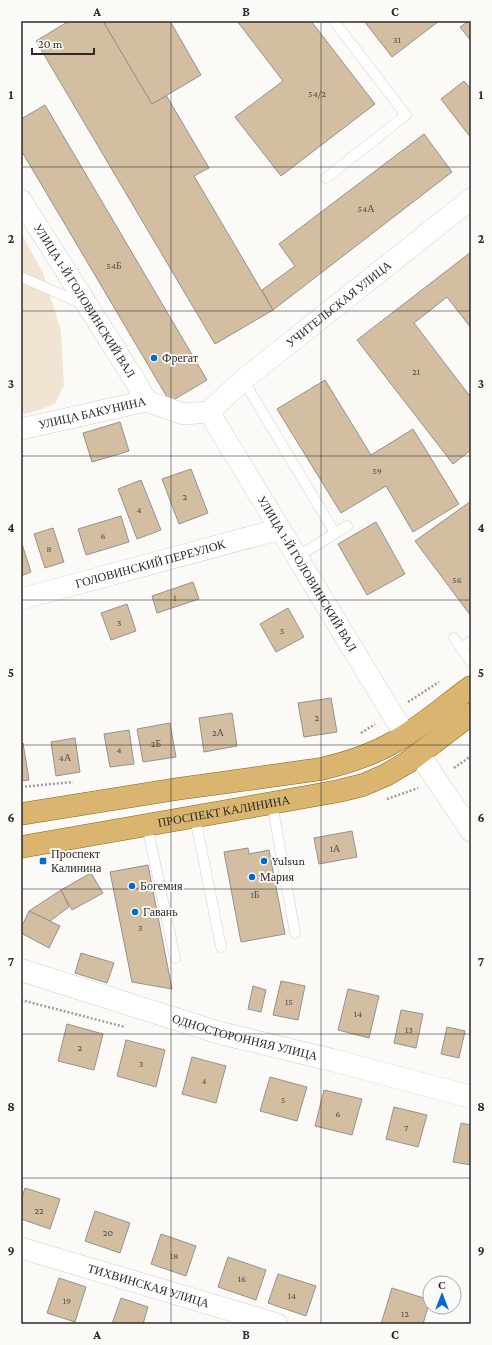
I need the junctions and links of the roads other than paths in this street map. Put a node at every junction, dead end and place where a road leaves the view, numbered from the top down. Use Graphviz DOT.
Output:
graph roads {
  1 [pos="334,21"];
  2 [pos="326,178"];
  3 [pos="471,199"];
  4 [pos="21,200"];
  5 [pos="21,277"];
  6 [pos="87,306"];
  7 [pos="244,380"];
  8 [pos="146,401"];
  9 [pos="209,412"];
  10 [pos="21,429"];
  11 [pos="347,526"];
  12 [pos="280,529"];
  13 [pos="336,533"];
  14 [pos="296,557"];
  15 [pos="21,599"];
  16 [pos="454,638"];
  17 [pos="471,640"];
  18 [pos="461,648"];
  19 [pos="471,662"];
  20 [pos="471,687"];
  21 [pos="471,714"];
  22 [pos="405,736"];
  23 [pos="419,754"];
  24 [pos="272,804"];
  25 [pos="21,814"];
  26 [pos="195,817"];
  27 [pos="147,825"];
  28 [pos="471,831"];
  29 [pos="21,847"];
  30 [pos="295,933"];
  31 [pos="221,947"];
  32 [pos="175,958"];
  33 [pos="21,970"];
  34 [pos="471,1097"];
  35 [pos="21,1248"];
  36 [pos="277,1324"];
  1 -- 2 [label="lane"];
  3 -- 7 [label="street, УЧИТЕЛЬСКАЯ УЛИЦА"];
  4 -- 6 [label="street, УЛИЦА 1-Й ГОЛОВИНСКИЙ ВАЛ"];
  5 -- 6 [label="lane"];
  6 -- 8 [label="street, УЛИЦА 1-Й ГОЛОВИНСКИЙ ВАЛ"];
  7 -- 9 [label="street, УЧИТЕЛЬСКАЯ УЛИЦА"];
  7 -- 13 [label="lane"];
  8 -- 9 [label="street, УЛИЦА БАКУНИНА"];
  8 -- 10 [label="street, УЛИЦА БАКУНИНА"];
  9 -- 12 [label="street, УЛИЦА 1-Й ГОЛОВИНСКИЙ ВАЛ"];
  11 -- 13 [label="lane"];
  12 -- 14 [label="street, УЛИЦА 1-Й ГОЛОВИНСКИЙ ВАЛ"];
  12 -- 15 [label="street, ГОЛОВИНСКИЙ ПЕРЕУЛОК"];
  13 -- 14 [label="lane"];
  14 -- 22 [label="street, УЛИЦА 1-Й ГОЛОВИНСКИЙ ВАЛ"];
  16 -- 18 [label="lane"];
  17 -- 18 [label="lane"];
  18 -- 19 [label="lane"];
  20 -- 22 [label="main road"];
  21 -- 23 [label="main road, ПРОСПЕКТ КАЛИНИНА"];
  22 -- 25 [label="main road"];
  23 -- 24 [label="main road, ПРОСПЕКТ КАЛИНИНА"];
  23 -- 28 [label="street"];
  24 -- 26 [label="main road, ПРОСПЕКТ КАЛИНИНА"];
  24 -- 30 [label="lane"];
  26 -- 27 [label="main road, ПРОСПЕКТ КАЛИНИНА"];
  26 -- 31 [label="lane"];
  27 -- 29 [label="main road, ПРОСПЕКТ КАЛИНИНА"];
  27 -- 32 [label="lane"];
  33 -- 34 [label="street, ОДНОСТОРОННЯЯ УЛИЦА"];
  35 -- 36 [label="street, ТИХВИНСКАЯ УЛИЦА"];
}
